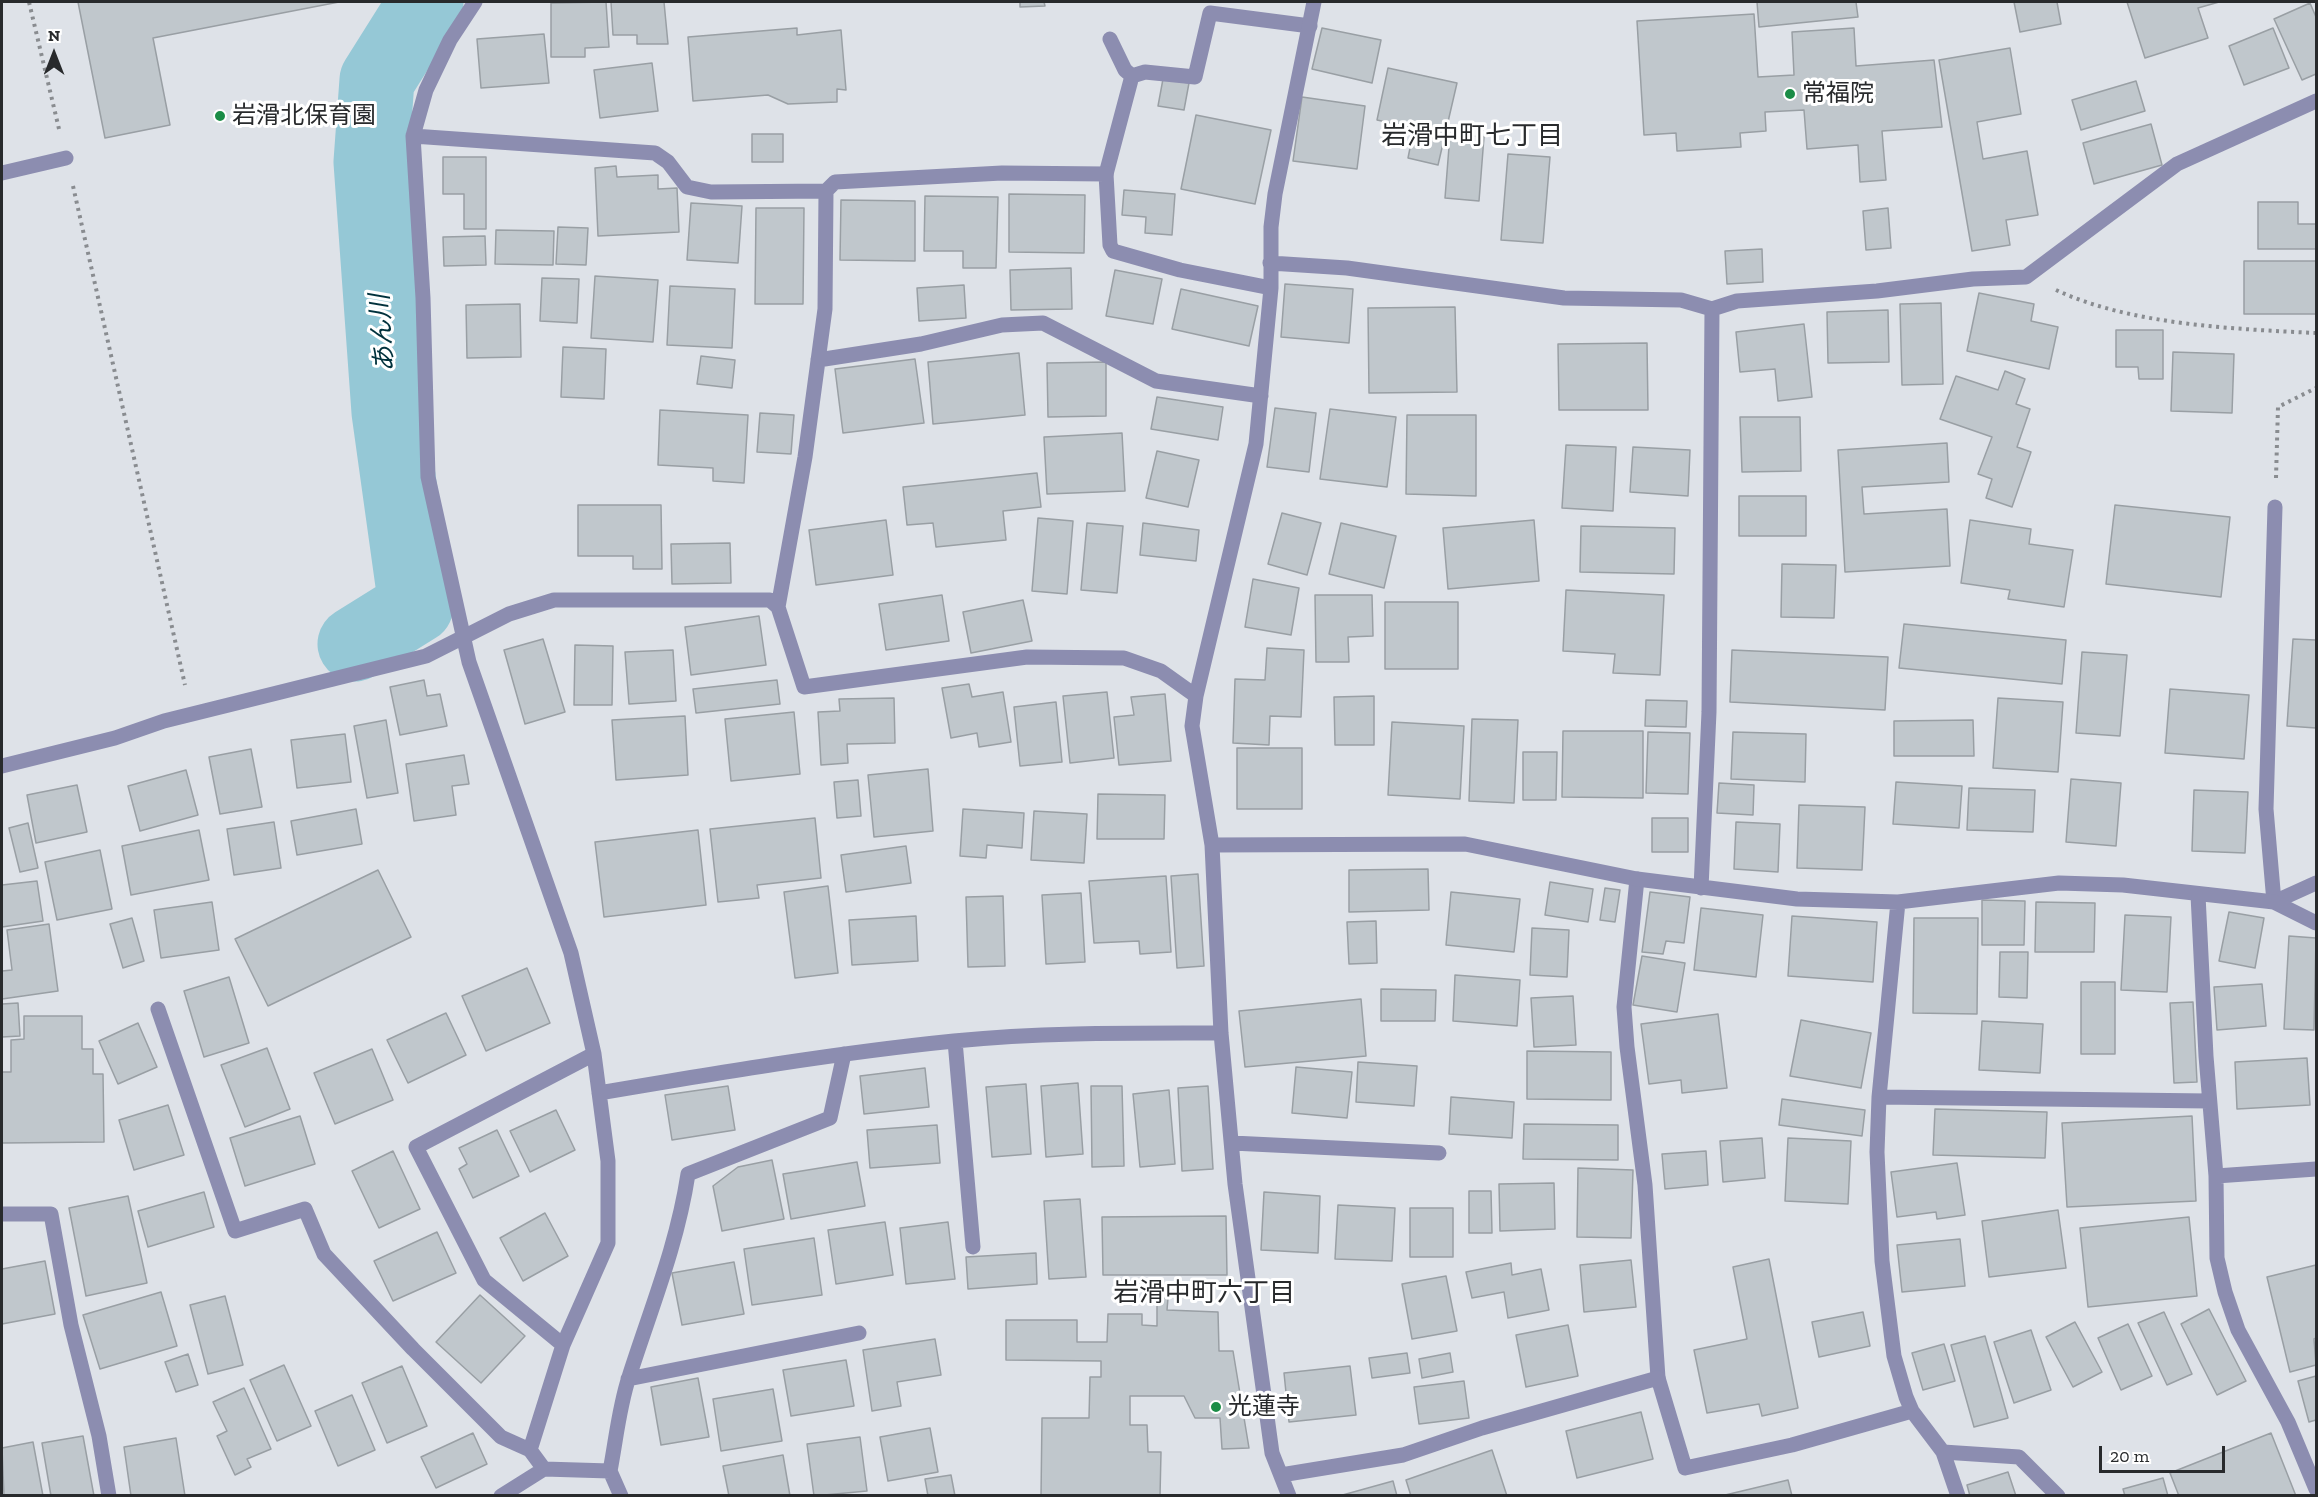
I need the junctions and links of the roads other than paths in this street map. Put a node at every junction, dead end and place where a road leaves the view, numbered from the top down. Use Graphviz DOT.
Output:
graph roads {
  1 [pos="475,2"];
  2 [pos="1314,2"];
  3 [pos="1310,26"];
  4 [pos="1110,39"];
  5 [pos="1132,76"];
  6 [pos="2316,101"];
  7 [pos="413,136"];
  8 [pos="66,158"];
  9 [pos="2,172"];
  10 [pos="1106,174"];
  11 [pos="826,191"];
  12 [pos="1270,263"];
  13 [pos="1270,288"];
  14 [pos="1712,309"];
  15 [pos="818,360"];
  16 [pos="1261,396"];
  17 [pos="2275,507"];
  18 [pos="778,607"];
  19 [pos="463,638"];
  20 [pos="1196,696"];
  21 [pos="2,766"];
  22 [pos="1212,845"];
  23 [pos="1637,879"];
  24 [pos="2316,884"];
  25 [pos="1701,888"];
  26 [pos="2198,895"];
  27 [pos="1898,902"];
  28 [pos="2274,902"];
  29 [pos="2316,923"];
  30 [pos="158,1009"];
  31 [pos="1221,1033"];
  32 [pos="955,1041"];
  33 [pos="594,1053"];
  34 [pos="844,1054"];
  35 [pos="600,1093"];
  36 [pos="1880,1097"];
  37 [pos="2209,1101"];
  38 [pos="1232,1143"];
  39 [pos="1439,1153"];
  40 [pos="2316,1169"];
  41 [pos="2216,1176"];
  42 [pos="2,1214"];
  43 [pos="974,1247"];
  44 [pos="859,1333"];
  45 [pos="563,1345"];
  46 [pos="1658,1378"];
  47 [pos="628,1379"];
  48 [pos="1912,1411"];
  49 [pos="530,1450"];
  50 [pos="1943,1452"];
  51 [pos="544,1469"];
  52 [pos="610,1471"];
  53 [pos="1281,1475"];
  54 [pos="2316,1489"];
  55 [pos="109,1496"];
  56 [pos="501,1496"];
  57 [pos="621,1496"];
  58 [pos="1289,1496"];
  59 [pos="1958,1496"];
  60 [pos="2058,1496"];
  1 -- 7 [label="street"];
  2 -- 3 [label="street"];
  3 -- 5 [label="street"];
  3 -- 12 [label="street"];
  4 -- 5 [label="street"];
  5 -- 10 [label="street"];
  6 -- 14 [label="street"];
  7 -- 11 [label="street"];
  7 -- 19 [label="street"];
  8 -- 9 [label="street"];
  10 -- 11 [label="street"];
  10 -- 13 [label="street"];
  11 -- 15 [label="street"];
  12 -- 13 [label="street"];
  12 -- 14 [label="street"];
  13 -- 16 [label="street"];
  14 -- 25 [label="street"];
  15 -- 16 [label="street"];
  15 -- 18 [label="street"];
  16 -- 20 [label="street"];
  17 -- 28 [label="street"];
  18 -- 19 [label="street"];
  18 -- 20 [label="street"];
  19 -- 21 [label="street"];
  19 -- 33 [label="street"];
  20 -- 22 [label="street"];
  22 -- 23 [label="street"];
  22 -- 31 [label="street"];
  23 -- 25 [label="street"];
  23 -- 46 [label="street"];
  24 -- 28 [label="street"];
  25 -- 27 [label="street"];
  26 -- 27 [label="street"];
  26 -- 28 [label="street"];
  26 -- 37 [label="street"];
  27 -- 36 [label="street"];
  28 -- 29 [label="street"];
  30 -- 49 [label="street"];
  31 -- 32 [label="street"];
  31 -- 38 [label="street"];
  32 -- 34 [label="street"];
  32 -- 43 [label="street"];
  33 -- 35 [label="street"];
  33 -- 45 [label="street"];
  34 -- 35 [label="street"];
  34 -- 47 [label="street"];
  35 -- 45 [label="street"];
  36 -- 37 [label="street"];
  36 -- 48 [label="street"];
  37 -- 41 [label="street"];
  38 -- 39 [label="street"];
  38 -- 53 [label="street"];
  40 -- 41 [label="street"];
  41 -- 54 [label="street"];
  42 -- 55 [label="street"];
  44 -- 47 [label="street"];
  45 -- 49 [label="street"];
  46 -- 48 [label="street"];
  46 -- 53 [label="street"];
  47 -- 52 [label="street"];
  48 -- 50 [label="street"];
  49 -- 51 [label="street"];
  50 -- 59 [label="street"];
  50 -- 60 [label="street"];
  51 -- 52 [label="street"];
  51 -- 56 [label="street"];
  52 -- 57 [label="street"];
  53 -- 58 [label="street"];
}
